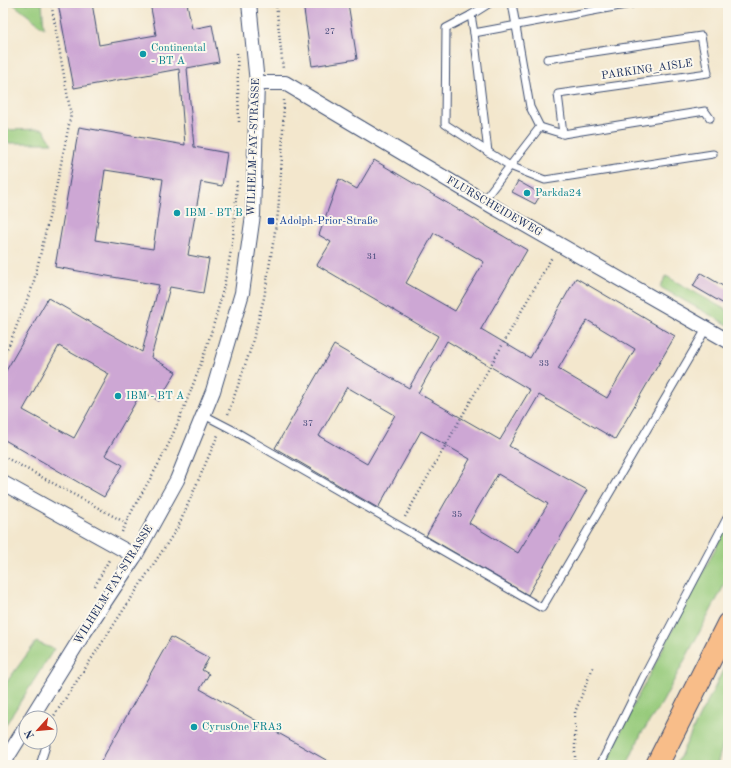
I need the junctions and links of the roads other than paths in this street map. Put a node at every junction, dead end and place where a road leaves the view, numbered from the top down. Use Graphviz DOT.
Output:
graph roads {
  1 [pos="249,3"];
  2 [pos="490,3"];
  3 [pos="512,3"];
  4 [pos="636,3"];
  5 [pos="471,15"];
  6 [pos="516,26"];
  7 [pos="474,33"];
  8 [pos="547,59"];
  9 [pos="257,83"];
  10 [pos="710,118"];
  11 [pos="540,127"];
  12 [pos="563,134"];
  13 [pos="488,152"];
  14 [pos="713,154"];
  15 [pos="510,166"];
  16 [pos="483,201"];
  17 [pos="706,329"];
  18 [pos="728,341"];
  19 [pos="204,415"];
  20 [pos="3,483"];
  21 [pos="728,516"];
  22 [pos="135,556"];
  23 [pos="728,624"];
  24 [pos="36,710"];
  25 [pos="18,740"];
  26 [pos="45,750"];
  27 [pos="3,764"];
  28 [pos="40,765"];
  29 [pos="600,765"];
  30 [pos="657,765"];
  1 -- 9 [label="street, WILHELM-FAY-STRASSE"];
  2 -- 5 [label="lane"];
  3 -- 6 [label="lane"];
  4 -- 6 [label="lane"];
  5 -- 7 [label="lane"];
  5 -- 13 [label="lane"];
  6 -- 7 [label="lane"];
  6 -- 11 [label="lane"];
  7 -- 13 [label="lane"];
  8 -- 12 [label="lane, PARKING_AISLE"];
  9 -- 16 [label="street, FLURSCHEIDEWEG"];
  9 -- 19 [label="street, WILHELM-FAY-STRASSE"];
  10 -- 12 [label="lane"];
  11 -- 12 [label="lane"];
  11 -- 15 [label="lane"];
  13 -- 15 [label="lane"];
  14 -- 15 [label="lane"];
  15 -- 16 [label="lane"];
  16 -- 17 [label="street, FLURSCHEIDEWEG"];
  17 -- 18 [label="street, FLURSCHEIDEWEG"];
  17 -- 19 [label="lane"];
  19 -- 22 [label="street, WILHELM-FAY-STRASSE"];
  20 -- 22 [label="street"];
  21 -- 29 [label="lane"];
  22 -- 24 [label="street, WILHELM-FAY-STRASSE"];
  23 -- 30 [label="highway"];
  25 -- 27 [label="street"];
  26 -- 28 [label="lane"];
}
